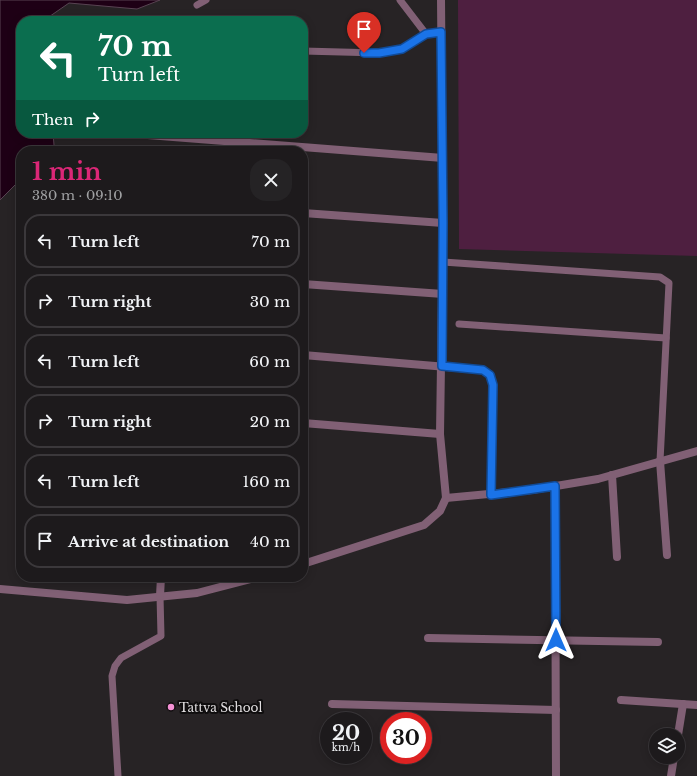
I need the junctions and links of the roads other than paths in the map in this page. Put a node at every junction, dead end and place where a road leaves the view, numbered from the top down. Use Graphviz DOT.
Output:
graph roads {
  1 [pos="206,0"];
  2 [pos="400,0"];
  3 [pos="441,0"];
  4 [pos="198,5"];
  5 [pos="441,32"];
  6 [pos="426,34"];
  7 [pos="308,51"];
  8 [pos="172,138"];
  9 [pos="252,146"];
  10 [pos="308,150"];
  11 [pos="443,158"];
  12 [pos="308,213"];
  13 [pos="443,223"];
  14 [pos="443,262"];
  15 [pos="308,284"];
  16 [pos="443,294"];
  17 [pos="459,324"];
  18 [pos="666,338"];
  19 [pos="308,355"];
  20 [pos="442,366"];
  21 [pos="308,423"];
  22 [pos="440,434"];
  23 [pos="697,452"];
  24 [pos="660,461"];
  25 [pos="612,475"];
  26 [pos="555,486"];
  27 [pos="491,495"];
  28 [pos="446,498"];
  29 [pos="667,555"];
  30 [pos="617,557"];
  31 [pos="308,562"];
  32 [pos="161,582"];
  33 [pos="239,582"];
  34 [pos="0,589"];
  35 [pos="160,596"];
  36 [pos="428,638"];
  37 [pos="556,640"];
  38 [pos="658,642"];
  39 [pos="620,700"];
  40 [pos="332,704"];
  41 [pos="683,704"];
  42 [pos="697,705"];
  43 [pos="556,710"];
  44 [pos="679,728"];
  45 [pos="673,764"];
  46 [pos="118,776"];
  47 [pos="556,776"];
  48 [pos="671,776"];
  1 -- 4 [label="lane"];
  2 -- 6 [label="lane"];
  3 -- 5 [label="street"];
  5 -- 6 [label="lane"];
  5 -- 11 [label="street"];
  6 -- 7 [label="lane"];
  8 -- 9 [label="street"];
  10 -- 11 [label="street"];
  11 -- 13 [label="street"];
  12 -- 13 [label="street"];
  13 -- 14 [label="street"];
  14 -- 16 [label="street"];
  14 -- 18 [label="lane"];
  15 -- 16 [label="street"];
  16 -- 20 [label="street"];
  17 -- 18 [label="lane"];
  18 -- 24 [label="lane"];
  19 -- 20 [label="street"];
  20 -- 22 [label="street"];
  20 -- 27 [label="street"];
  21 -- 22 [label="street"];
  22 -- 28 [label="street"];
  23 -- 24 [label="street"];
  24 -- 25 [label="street"];
  24 -- 29 [label="street"];
  25 -- 26 [label="street"];
  25 -- 30 [label="street"];
  26 -- 27 [label="street"];
  26 -- 37 [label="street"];
  27 -- 28 [label="street"];
  28 -- 31 [label="street"];
  32 -- 35 [label="street"];
  33 -- 35 [label="street"];
  34 -- 35 [label="street"];
  35 -- 46 [label="lane"];
  36 -- 37 [label="street"];
  37 -- 38 [label="street"];
  37 -- 43 [label="street"];
  39 -- 41 [label="street"];
  40 -- 43 [label="street"];
  41 -- 42 [label="street"];
  41 -- 44 [label="street"];
  43 -- 47 [label="street"];
  45 -- 48 [label="street"];
}
